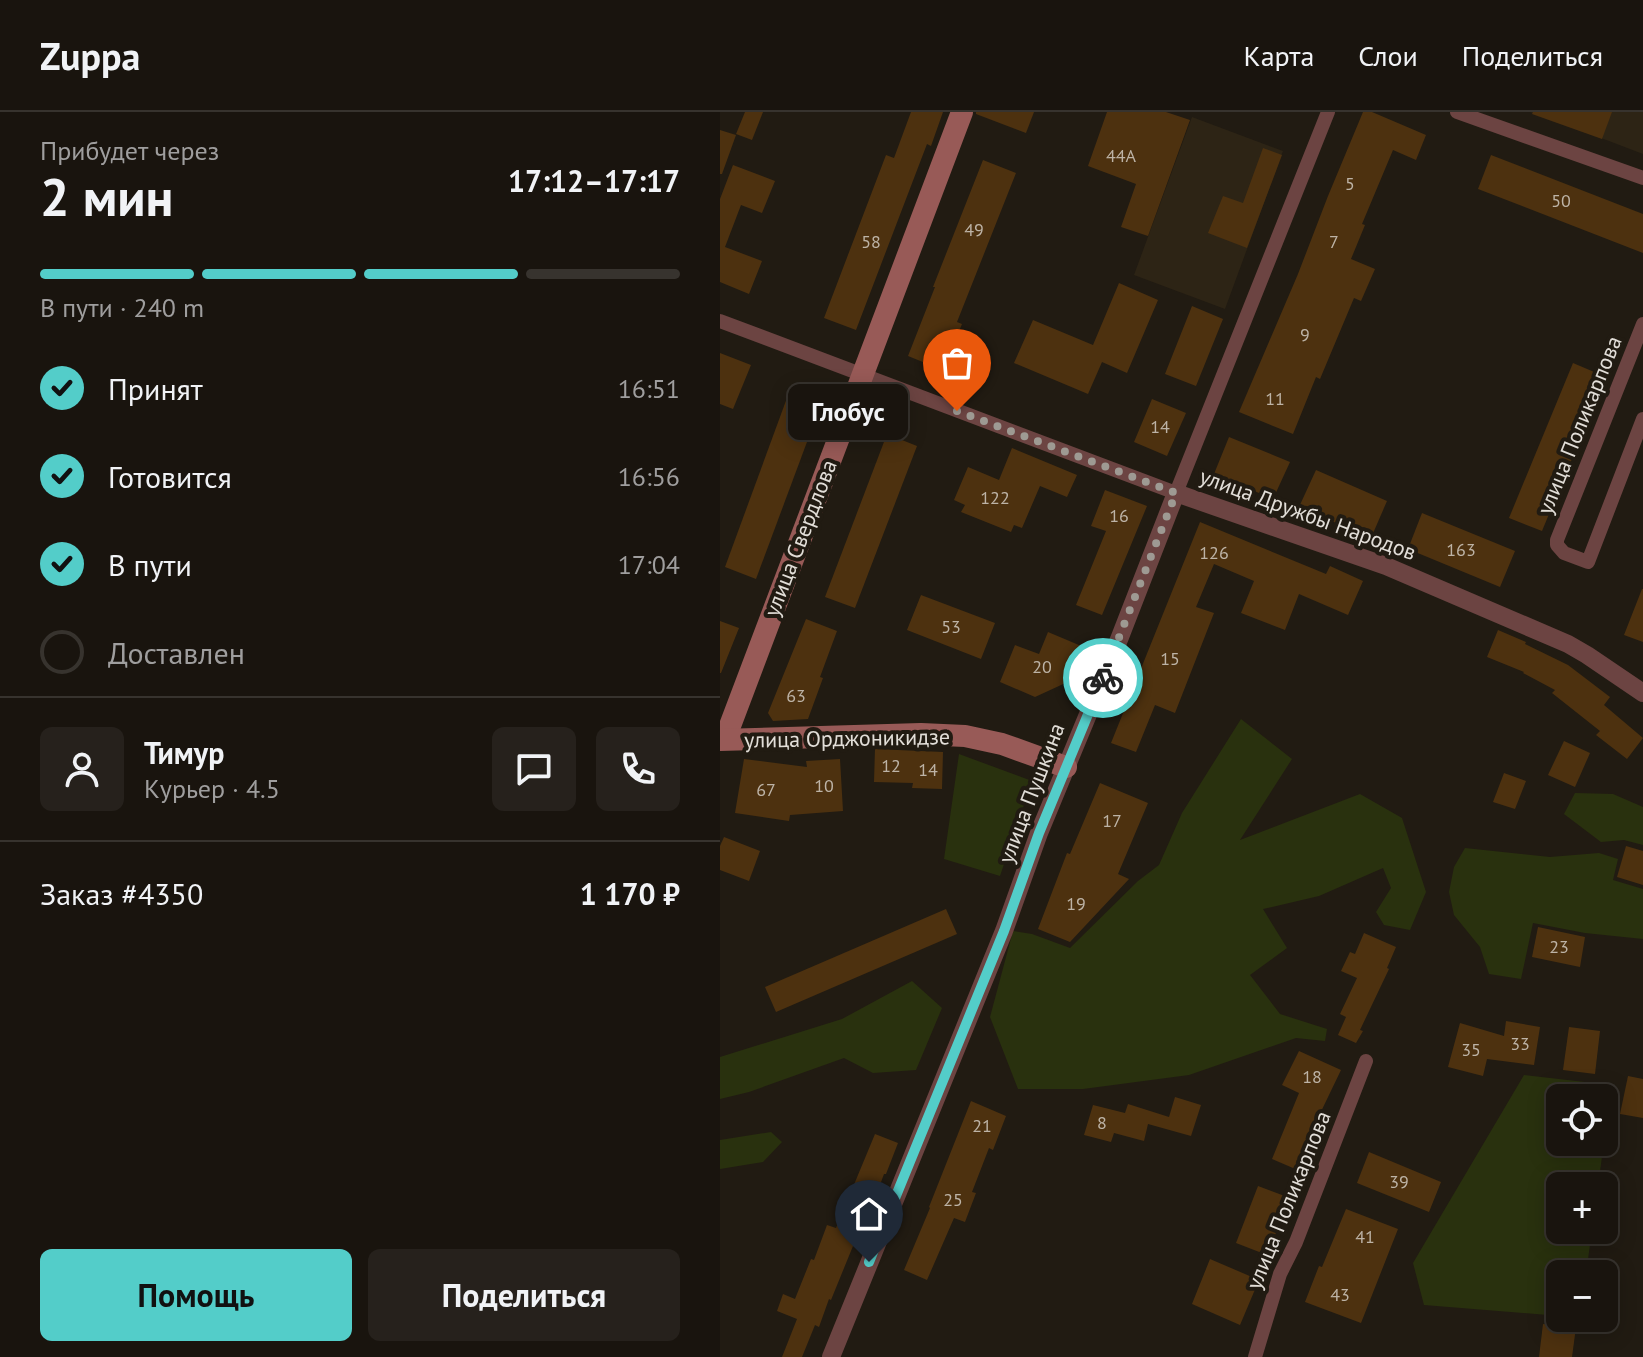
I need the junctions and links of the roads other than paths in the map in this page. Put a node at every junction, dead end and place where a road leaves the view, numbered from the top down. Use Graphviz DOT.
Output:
graph roads {
  1 [pos="962,112"];
  2 [pos="1328,112"];
  3 [pos="1457,112"];
  4 [pos="1643,178"];
  5 [pos="720,321"];
  6 [pos="1643,324"];
  7 [pos="862,375"];
  8 [pos="1643,419"];
  9 [pos="1176,493"];
  10 [pos="1643,693"];
  11 [pos="722,740"];
  12 [pos="1066,767"];
  13 [pos="1366,1061"];
  14 [pos="831,1357"];
  15 [pos="1255,1357"];
  1 -- 7 [label="main road, улица Свердлова"];
  2 -- 9 [label="street, улица Пушкина"];
  3 -- 4 [label="street"];
  5 -- 7 [label="street"];
  6 -- 8 [label="street, улица Поликарпова"];
  7 -- 9 [label="street, улица Дружбы Народов"];
  7 -- 11 [label="main road, улица Свердлова"];
  9 -- 10 [label="street, улица Дружбы Народов"];
  9 -- 12 [label="street, улица Пушкина"];
  11 -- 12 [label="main road, улица Орджоникидзе"];
  12 -- 14 [label="street, улица Пушкина"];
  13 -- 15 [label="street, улица Поликарпова"];
}
